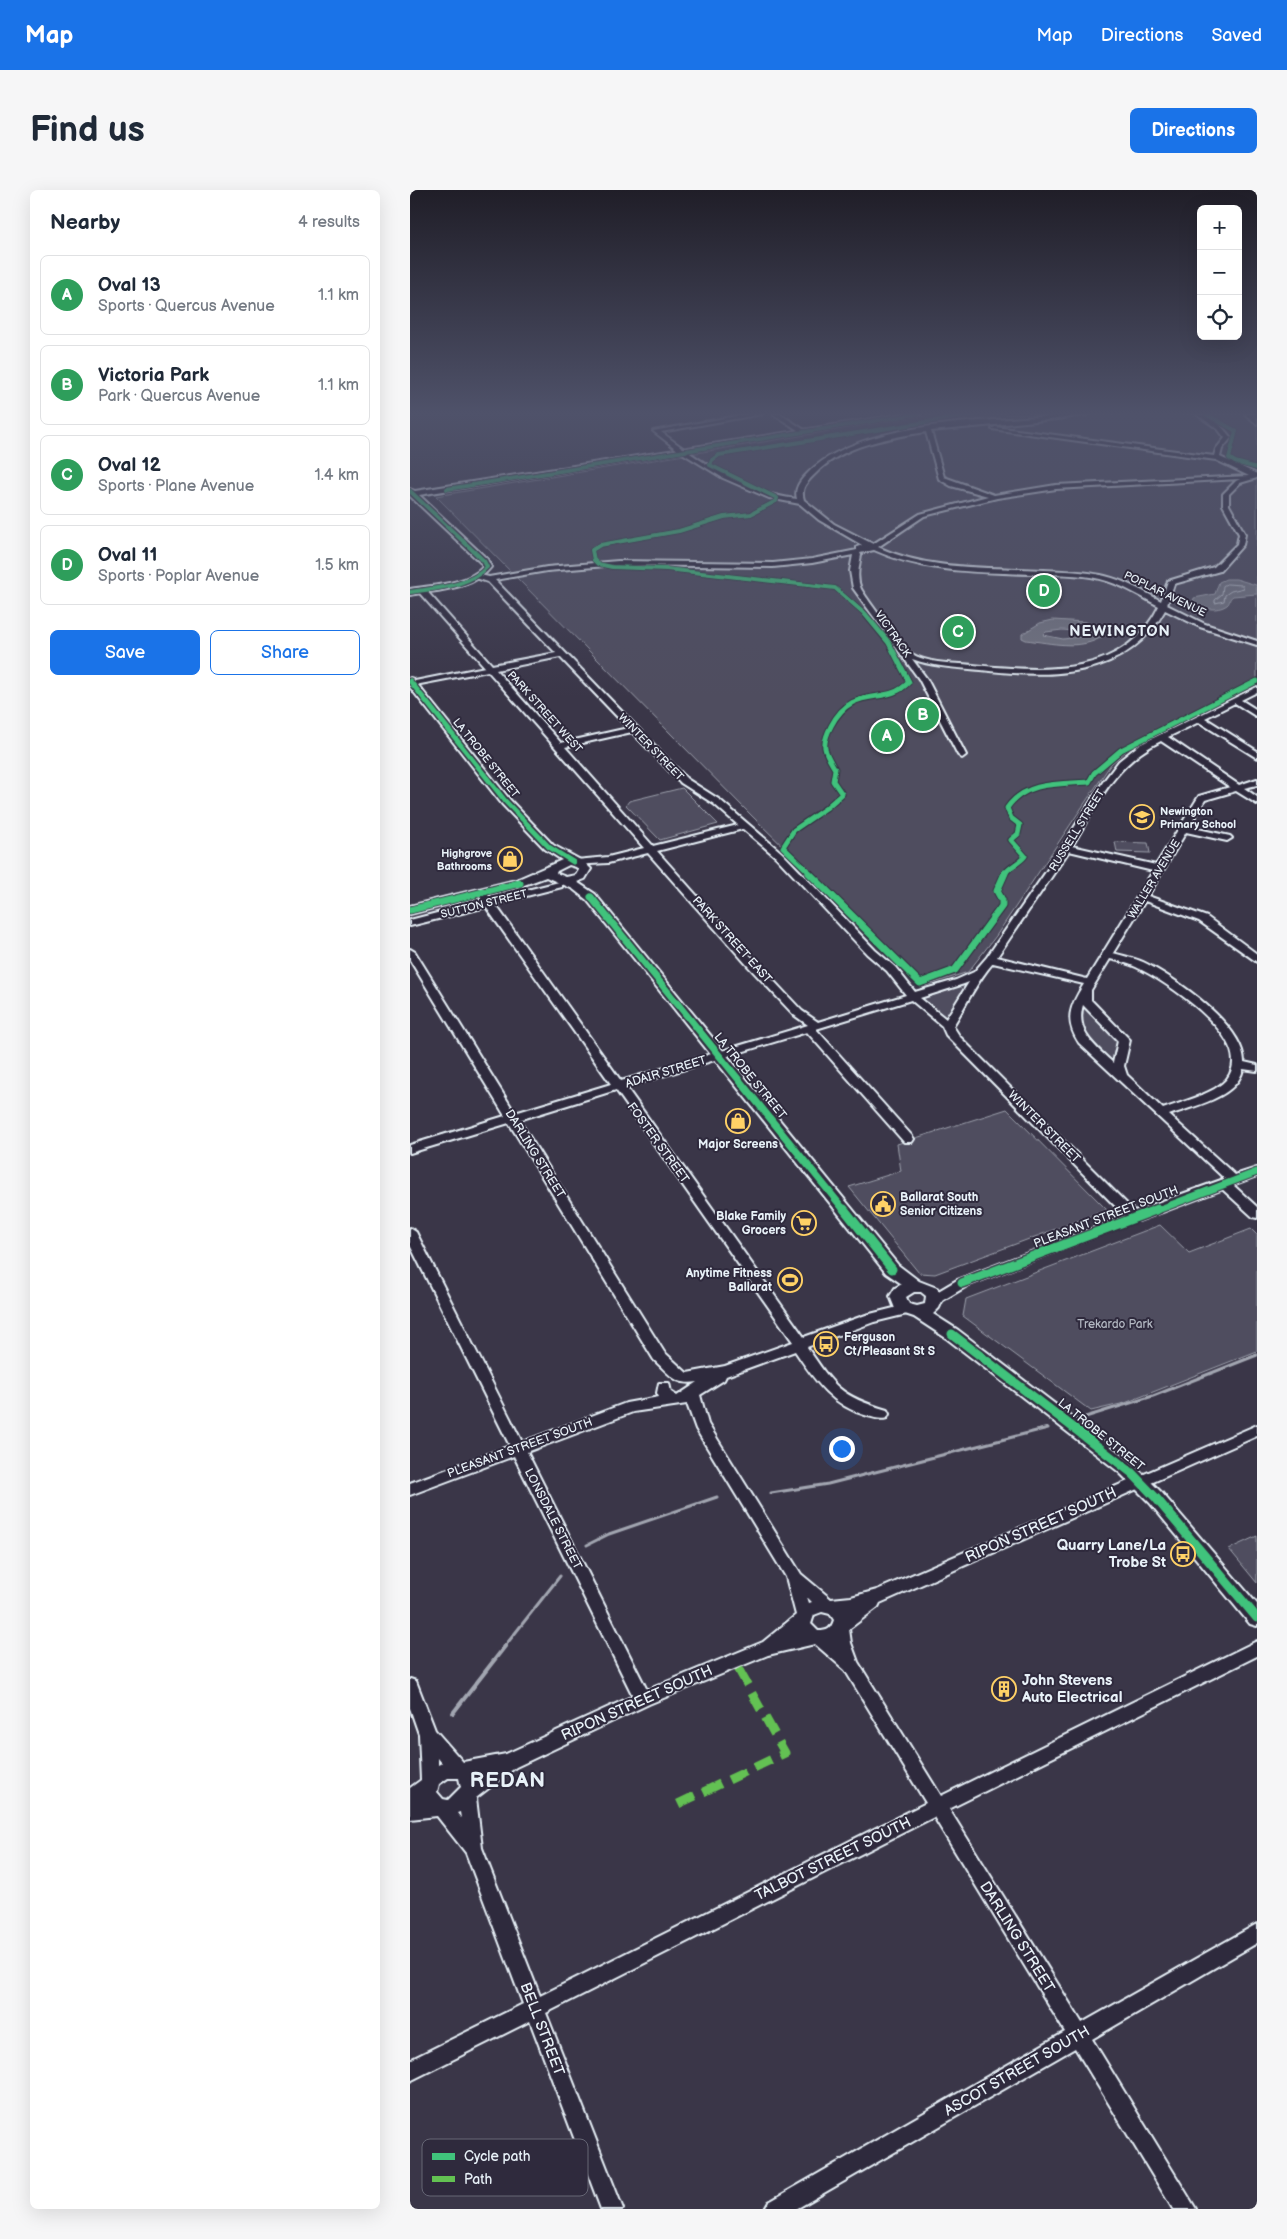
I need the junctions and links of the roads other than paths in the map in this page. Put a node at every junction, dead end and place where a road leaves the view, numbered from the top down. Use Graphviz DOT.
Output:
graph roads {
  1 [pos="430,508"];
  2 [pos="809,508"];
  3 [pos="949,508"];
  4 [pos="1228,508"];
  5 [pos="867,547"];
  6 [pos="476,575"];
  7 [pos="490,579"];
  8 [pos="415,590"];
  9 [pos="1164,604"];
  10 [pos="1257,643"];
  11 [pos="906,652"];
  12 [pos="561,654"];
  13 [pos="491,668"];
  14 [pos="411,685"];
  15 [pos="1257,689"];
  16 [pos="1235,700"];
  17 [pos="1257,714"];
  18 [pos="1199,718"];
  19 [pos="634,729"];
  20 [pos="1162,737"];
  21 [pos="560,746"];
  22 [pos="962,755"];
  23 [pos="1257,755"];
  24 [pos="1257,782"];
  25 [pos="1237,787"];
  26 [pos="1257,801"];
  27 [pos="743,826"];
  28 [pos="1184,829"];
  29 [pos="1227,838"];
  30 [pos="1066,848"];
  31 [pos="652,849"];
  32 [pos="608,860"];
  33 [pos="574,863"];
  34 [pos="552,868"];
  35 [pos="1159,869"];
  36 [pos="585,873"];
  37 [pos="561,882"];
  38 [pos="520,883"];
  39 [pos="482,892"];
  40 [pos="592,897"];
  41 [pos="1142,898"];
  42 [pos="489,903"];
  43 [pos="410,910"];
  44 [pos="410,923"];
  45 [pos="410,952"];
  46 [pos="1108,955"];
  47 [pos="991,959"];
  48 [pos="1257,959"];
  49 [pos="978,974"];
  50 [pos="1088,987"];
  51 [pos="910,997"];
  52 [pos="947,1026"];
  53 [pos="813,1027"];
  54 [pos="955,1037"];
  55 [pos="719,1056"];
  56 [pos="1241,1065"];
  57 [pos="1257,1068"];
  58 [pos="1121,1076"];
  59 [pos="618,1087"];
  60 [pos="1162,1113"];
  61 [pos="513,1118"];
  62 [pos="908,1139"];
  63 [pos="410,1149"];
  64 [pos="1257,1172"];
  65 [pos="1229,1182"];
  66 [pos="1257,1214"];
  67 [pos="1134,1217"];
  68 [pos="410,1232"];
  69 [pos="917,1299"];
  70 [pos="800,1344"];
  71 [pos="659,1356"];
  72 [pos="727,1371"];
  73 [pos="684,1378"];
  74 [pos="665,1386"];
  75 [pos="694,1393"];
  76 [pos="674,1400"];
  77 [pos="631,1407"];
  78 [pos="882,1414"];
  79 [pos="701,1424"];
  80 [pos="1257,1430"];
  81 [pos="518,1449"];
  82 [pos="1140,1481"];
  83 [pos="410,1490"];
  84 [pos="794,1576"];
  85 [pos="880,1596"];
  86 [pos="828,1606"];
  87 [pos="804,1617"];
  88 [pos="1257,1618"];
  89 [pos="842,1626"];
  90 [pos="818,1638"];
  91 [pos="766,1648"];
  92 [pos="1257,1648"];
  93 [pos="850,1665"];
  94 [pos="410,1686"];
  95 [pos="643,1699"];
  96 [pos="428,1734"];
  97 [pos="510,1761"];
  98 [pos="459,1770"];
  99 [pos="430,1783"];
  100 [pos="468,1795"];
  101 [pos="410,1799"];
  102 [pos="440,1807"];
  103 [pos="937,1807"];
  104 [pos="410,1811"];
  105 [pos="473,1848"];
  106 [pos="1257,1933"];
  107 [pos="534,2010"];
  108 [pos="1078,2036"];
  109 [pos="410,2071"];
  110 [pos="585,2139"];
  111 [pos="588,2148"];
  112 [pos="612,2209"];
  113 [pos="776,2209"];
  114 [pos="1185,2209"];
  1 -- 6 [label="main road"];
  2 -- 5 [label="street, POPLAR AVENUE"];
  3 -- 5 [label="street"];
  4 -- 9 [label="street"];
  5 -- 7 [label="street"];
  5 -- 9 [label="street, POPLAR AVENUE"];
  5 -- 11 [label="street"];
  6 -- 7 [label="street"];
  6 -- 8 [label="main road"];
  7 -- 12 [label="street, WINTER STREET"];
  8 -- 13 [label="street, PARK STREET WEST"];
  9 -- 10 [label="street, POPLAR AVENUE"];
  9 -- 11 [label="street"];
  11 -- 22 [label="street"];
  12 -- 13 [label="street"];
  12 -- 19 [label="street, WINTER STREET"];
  13 -- 14 [label="street"];
  13 -- 21 [label="street, PARK STREET WEST"];
  14 -- 33 [label="main road, LA TROBE STREET"];
  14 -- 34 [label="main road, LA TROBE STREET"];
  15 -- 16 [label="street, RUSSELL STREET"];
  16 -- 17 [label="street"];
  16 -- 18 [label="street, RUSSELL STREET"];
  18 -- 20 [label="street, RUSSELL STREET"];
  18 -- 23 [label="street"];
  19 -- 21 [label="street"];
  19 -- 27 [label="street, WINTER STREET"];
  20 -- 25 [label="street"];
  20 -- 30 [label="street, RUSSELL STREET"];
  21 -- 31 [label="street, PARK STREET WEST"];
  24 -- 25 [label="street, WALLER AVENUE"];
  25 -- 26 [label="street"];
  25 -- 28 [label="street, WALLER AVENUE"];
  27 -- 31 [label="street"];
  27 -- 51 [label="street, WINTER STREET"];
  28 -- 29 [label="street"];
  28 -- 35 [label="street, WALLER AVENUE"];
  30 -- 35 [label="street"];
  30 -- 47 [label="street, RUSSELL STREET"];
  31 -- 32 [label="street"];
  31 -- 53 [label="street, PARK STREET EAST"];
  32 -- 33 [label="street"];
  32 -- 36 [label="street"];
  33 -- 34 [label="main road, SUTTON STREET"];
  33 -- 36 [label="main road, LA TROBE STREET"];
  34 -- 37 [label="main road, LA TROBE STREET"];
  34 -- 38 [label="main road, SUTTON STREET"];
  35 -- 41 [label="street, WALLER AVENUE"];
  36 -- 37 [label="main road"];
  36 -- 40 [label="main road, LA TROBE STREET"];
  37 -- 38 [label="main road, SUTTON STREET"];
  37 -- 40 [label="main road, LA TROBE STREET"];
  37 -- 42 [label="street, SUTTON STREET"];
  38 -- 39 [label="main road, SUTTON STREET"];
  39 -- 42 [label="street, FOSTER STREET"];
  39 -- 43 [label="main road, SUTTON STREET"];
  40 -- 55 [label="main road, LA TROBE STREET"];
  41 -- 46 [label="street, WALLER AVENUE"];
  41 -- 48 [label="street"];
  42 -- 44 [label="street, SUTTON STREET"];
  42 -- 59 [label="street, FOSTER STREET"];
  45 -- 61 [label="street, DARLING STREET"];
  46 -- 50 [label="street, WALLER AVENUE"];
  46 -- 56 [label="street"];
  47 -- 49 [label="street, RUSSELL STREET"];
  47 -- 50 [label="street"];
  49 -- 51 [label="street, ADAIR STREET"];
  49 -- 52 [label="street, RUSSELL STREET"];
  50 -- 58 [label="street"];
  50 -- 58 [label="street, WALLER AVENUE"];
  51 -- 52 [label="street, WINTER STREET"];
  51 -- 53 [label="street, ADAIR STREET"];
  51 -- 54 [label="street, WINTER STREET"];
  52 -- 54 [label="street, WINTER STREET"];
  53 -- 55 [label="street, ADAIR STREET"];
  53 -- 62 [label="street, PARK STREET EAST"];
  54 -- 67 [label="street, WINTER STREET"];
  55 -- 59 [label="street, ADAIR STREET"];
  55 -- 69 [label="main road, LA TROBE STREET"];
  56 -- 57 [label="street"];
  56 -- 60 [label="street"];
  58 -- 60 [label="street, WALLER AVENUE"];
  59 -- 61 [label="street, ADAIR STREET"];
  59 -- 70 [label="street, FOSTER STREET"];
  60 -- 65 [label="street, WALLER AVENUE"];
  61 -- 63 [label="street, ADAIR STREET"];
  61 -- 71 [label="street, DARLING STREET"];
  64 -- 65 [label="street, PLEASANT STREET SOUTH"];
  65 -- 66 [label="street, WALLER AVENUE"];
  65 -- 67 [label="main road, PLEASANT STREET SOUTH"];
  67 -- 69 [label="street, PLEASANT STREET SOUTH"];
  68 -- 81 [label="street, LONSDALE STREET"];
  69 -- 70 [label="street, PLEASANT STREET SOUTH"];
  69 -- 82 [label="main road, LA TROBE STREET"];
  70 -- 72 [label="street, PLEASANT STREET SOUTH"];
  70 -- 78 [label="street, FOSTER STREET"];
  71 -- 73 [label="street, DARLING STREET"];
  71 -- 74 [label="street, DARLING STREET"];
  72 -- 73 [label="street, PLEASANT STREET SOUTH"];
  72 -- 75 [label="street, PLEASANT STREET SOUTH"];
  73 -- 74 [label="street"];
  73 -- 75 [label="street"];
  74 -- 76 [label="street"];
  74 -- 77 [label="street, PLEASANT STREET SOUTH"];
  75 -- 76 [label="street"];
  75 -- 79 [label="street"];
  76 -- 77 [label="street, PLEASANT STREET SOUTH"];
  76 -- 79 [label="street"];
  77 -- 81 [label="street, PLEASANT STREET SOUTH"];
  79 -- 84 [label="street"];
  80 -- 82 [label="street, RIPON STREET SOUTH"];
  81 -- 83 [label="street, PLEASANT STREET SOUTH"];
  81 -- 95 [label="street, LONSDALE STREET"];
  82 -- 85 [label="street, RIPON STREET SOUTH"];
  82 -- 88 [label="main road, LA TROBE STREET"];
  84 -- 86 [label="street"];
  84 -- 87 [label="street"];
  85 -- 86 [label="street, RIPON STREET SOUTH"];
  85 -- 89 [label="street, RIPON STREET SOUTH"];
  86 -- 87 [label="street"];
  86 -- 89 [label="street"];
  87 -- 90 [label="street"];
  87 -- 91 [label="street, RIPON STREET SOUTH"];
  89 -- 90 [label="street"];
  89 -- 93 [label="street, DARLING STREET"];
  90 -- 91 [label="street, RIPON STREET SOUTH"];
  90 -- 93 [label="street, DARLING STREET"];
  91 -- 95 [label="street, RIPON STREET SOUTH"];
  92 -- 103 [label="street, TALBOT STREET SOUTH"];
  93 -- 103 [label="street, DARLING STREET"];
  94 -- 96 [label="street"];
  95 -- 97 [label="street, RIPON STREET SOUTH"];
  96 -- 98 [label="street"];
  96 -- 99 [label="street"];
  97 -- 98 [label="street, RIPON STREET SOUTH"];
  97 -- 100 [label="street, RIPON STREET SOUTH"];
  98 -- 99 [label="street"];
  98 -- 100 [label="street"];
  99 -- 101 [label="street"];
  99 -- 102 [label="street"];
  100 -- 102 [label="street"];
  100 -- 105 [label="street, BELL STREET"];
  102 -- 104 [label="street"];
  102 -- 105 [label="street, BELL STREET"];
  103 -- 107 [label="street, TALBOT STREET SOUTH"];
  103 -- 108 [label="street, DARLING STREET"];
  105 -- 107 [label="street, BELL STREET"];
  106 -- 108 [label="street, ASCOT STREET SOUTH"];
  107 -- 109 [label="street, TALBOT STREET SOUTH"];
  107 -- 110 [label="street, BELL STREET"];
  108 -- 113 [label="street, ASCOT STREET SOUTH"];
  108 -- 114 [label="street, DARLING STREET"];
  111 -- 112 [label="street, BELL STREET"];
}
